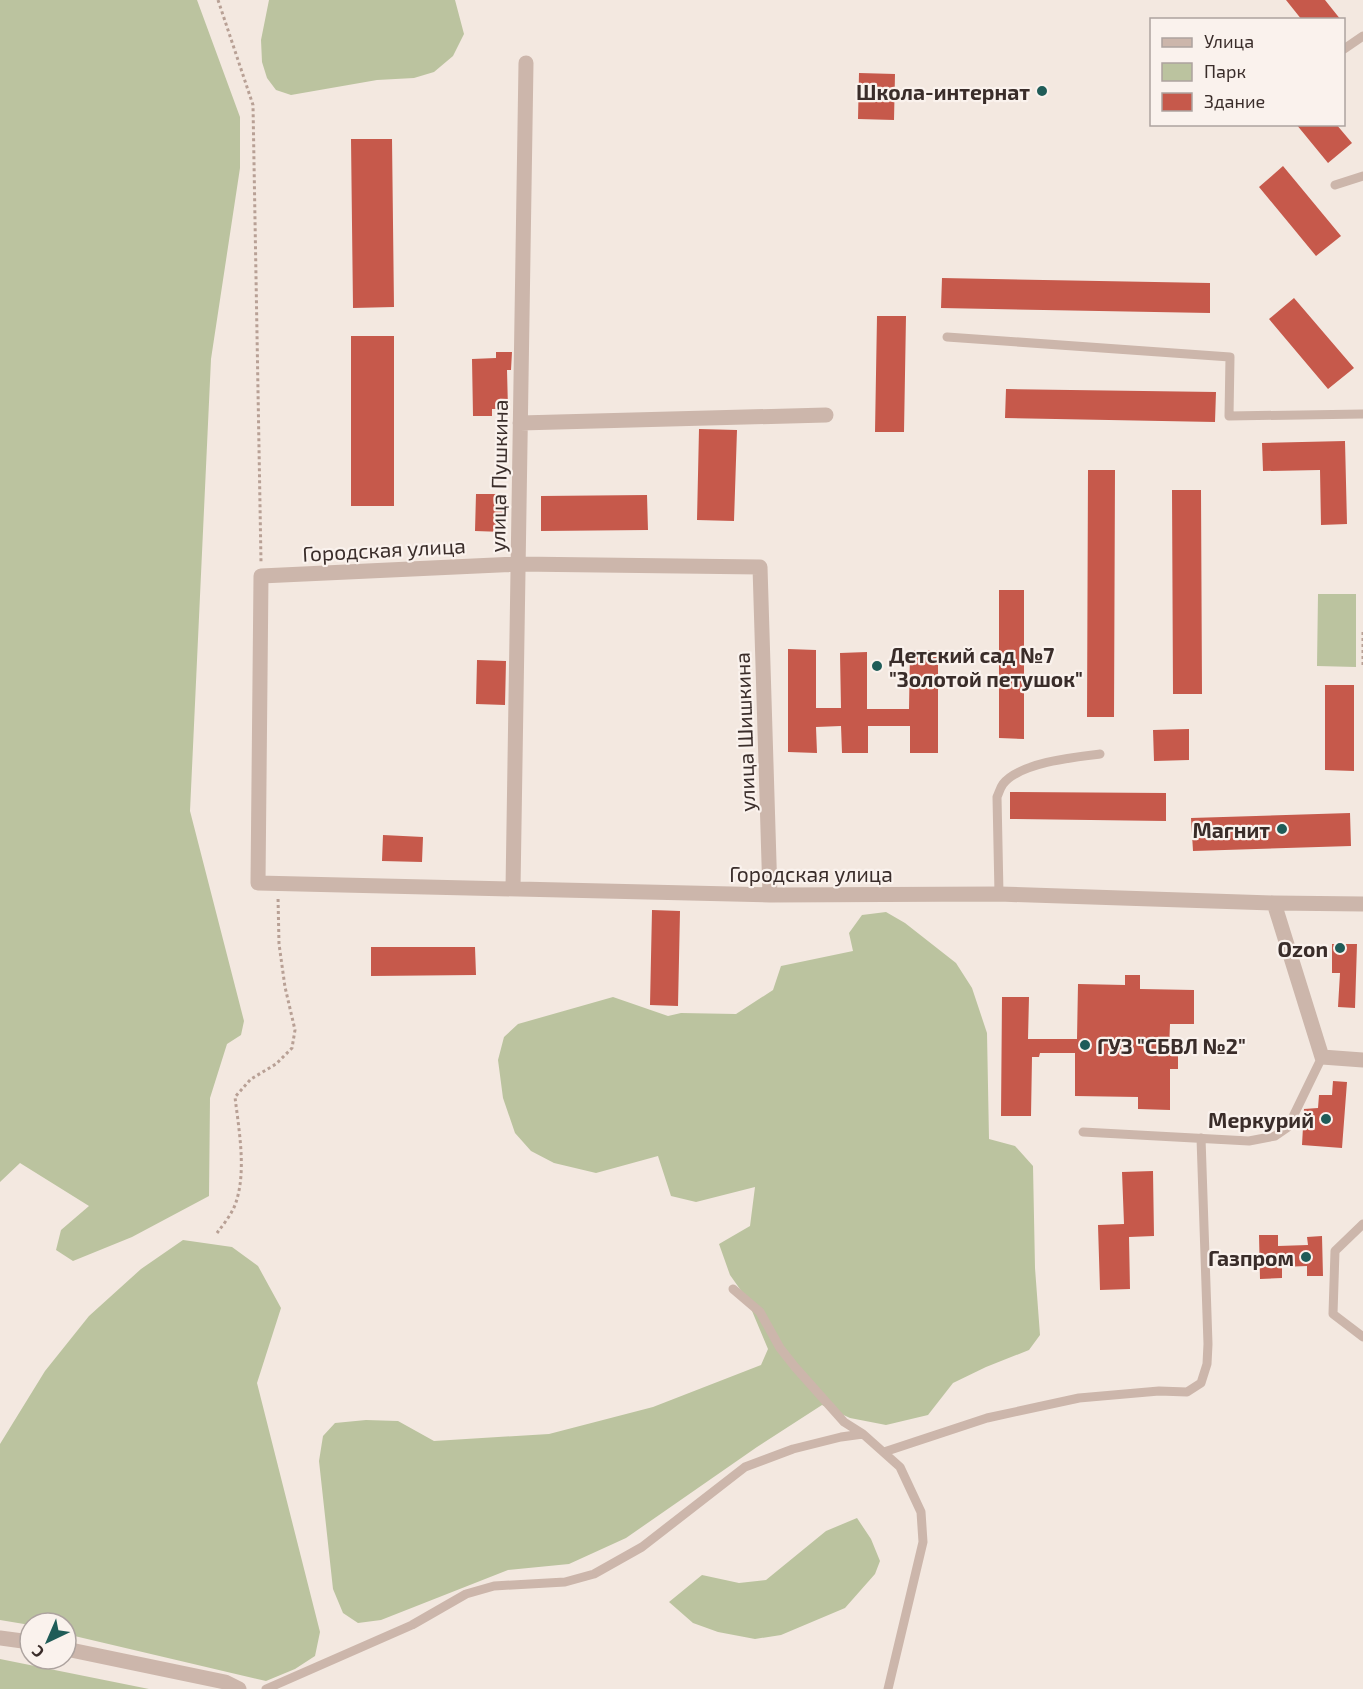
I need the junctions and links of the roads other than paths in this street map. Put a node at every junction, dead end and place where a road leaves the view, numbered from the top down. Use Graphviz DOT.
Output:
graph roads {
  1 [pos="1363,36"];
  2 [pos="1345,48"];
  3 [pos="526,63"];
  4 [pos="1363,176"];
  5 [pos="1335,185"];
  6 [pos="947,337"];
  7 [pos="1363,414"];
  8 [pos="826,415"];
  9 [pos="520,423"];
  10 [pos="518,564"];
  11 [pos="760,567"];
  12 [pos="1100,754"];
  13 [pos="513,889"];
  14 [pos="999,894"];
  15 [pos="770,895"];
  16 [pos="1274,903"];
  17 [pos="1363,904"];
  18 [pos="1322,1057"];
  19 [pos="1363,1060"];
  20 [pos="1083,1132"];
  21 [pos="1201,1138"];
  22 [pos="1363,1224"];
  23 [pos="733,1288"];
  24 [pos="1363,1337"];
  25 [pos="863,1434"];
  26 [pos="884,1452"];
  27 [pos="0,1638"];
  28 [pos="18,1640"];
  29 [pos="78,1651"];
  30 [pos="239,1689"];
  31 [pos="266,1689"];
  32 [pos="888,1689"];
  1 -- 2 [label="lane"];
  3 -- 9 [label="street, улица Пушкина"];
  4 -- 5 [label="lane"];
  6 -- 7 [label="lane"];
  8 -- 9 [label="street"];
  9 -- 10 [label="street, улица Пушкина"];
  10 -- 11 [label="street, Городская улица"];
  10 -- 13 [label="street, улица Пушкина"];
  10 -- 13 [label="street, Городская улица"];
  11 -- 15 [label="street, улица Шишкина"];
  12 -- 14 [label="lane"];
  13 -- 15 [label="street, Городская улица"];
  14 -- 15 [label="street, Городская улица"];
  14 -- 16 [label="street, Городская улица"];
  16 -- 17 [label="street, Городская улица"];
  16 -- 18 [label="street"];
  18 -- 19 [label="street"];
  18 -- 21 [label="lane"];
  20 -- 21 [label="lane"];
  21 -- 26 [label="lane"];
  22 -- 24 [label="lane"];
  23 -- 25 [label="lane"];
  25 -- 26 [label="lane"];
  25 -- 31 [label="lane"];
  26 -- 32 [label="lane"];
  27 -- 28 [label="street"];
  29 -- 30 [label="street"];
}
